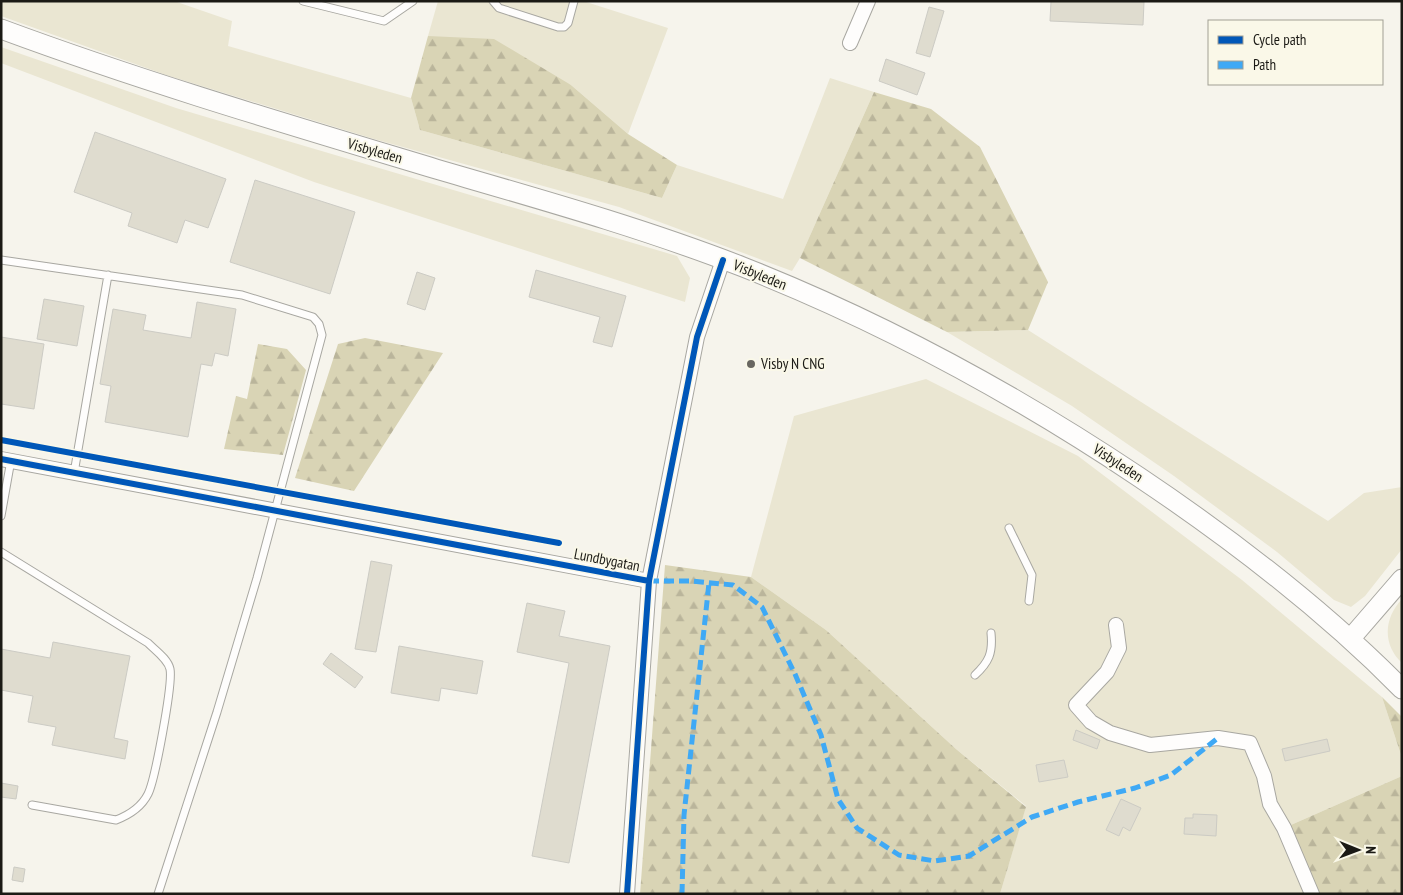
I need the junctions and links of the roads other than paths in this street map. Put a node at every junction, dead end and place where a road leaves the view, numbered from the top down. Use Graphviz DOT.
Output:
graph roads {
  1 [pos="303,1"];
  2 [pos="413,1"];
  3 [pos="493,1"];
  4 [pos="574,1"];
  5 [pos="868,1"];
  6 [pos="1,29"];
  7 [pos="850,43"];
  8 [pos="1,260"];
  9 [pos="723,260"];
  10 [pos="108,275"];
  11 [pos="6,460"];
  12 [pos="74,473"];
  13 [pos="274,511"];
  14 [pos="1,516"];
  15 [pos="1009,528"];
  16 [pos="1,552"];
  17 [pos="1402,579"];
  18 [pos="649,581"];
  19 [pos="1029,601"];
  20 [pos="1116,625"];
  21 [pos="991,634"];
  22 [pos="1351,638"];
  23 [pos="975,675"];
  24 [pos="1402,689"];
  25 [pos="32,805"];
  26 [pos="158,894"];
  27 [pos="627,894"];
  28 [pos="1312,894"];
  1 -- 2 [label="lane"];
  3 -- 4 [label="lane"];
  5 -- 7 [label="street"];
  6 -- 9 [label="main road, Visbyleden"];
  8 -- 10 [label="lane"];
  9 -- 18 [label="street, Lundbygatan"];
  9 -- 22 [label="main road, Visbyleden"];
  10 -- 12 [label="lane"];
  10 -- 13 [label="lane"];
  11 -- 12 [label="street, Lundbygatan"];
  11 -- 14 [label="lane"];
  12 -- 13 [label="street, Lundbygatan"];
  13 -- 18 [label="street, Lundbygatan"];
  13 -- 26 [label="lane"];
  15 -- 19 [label="lane"];
  16 -- 25 [label="lane"];
  17 -- 22 [label="main road"];
  18 -- 27 [label="street, Lundbygatan"];
  20 -- 28 [label="street"];
  21 -- 23 [label="lane"];
  22 -- 24 [label="main road, Visbyleden"];
}
